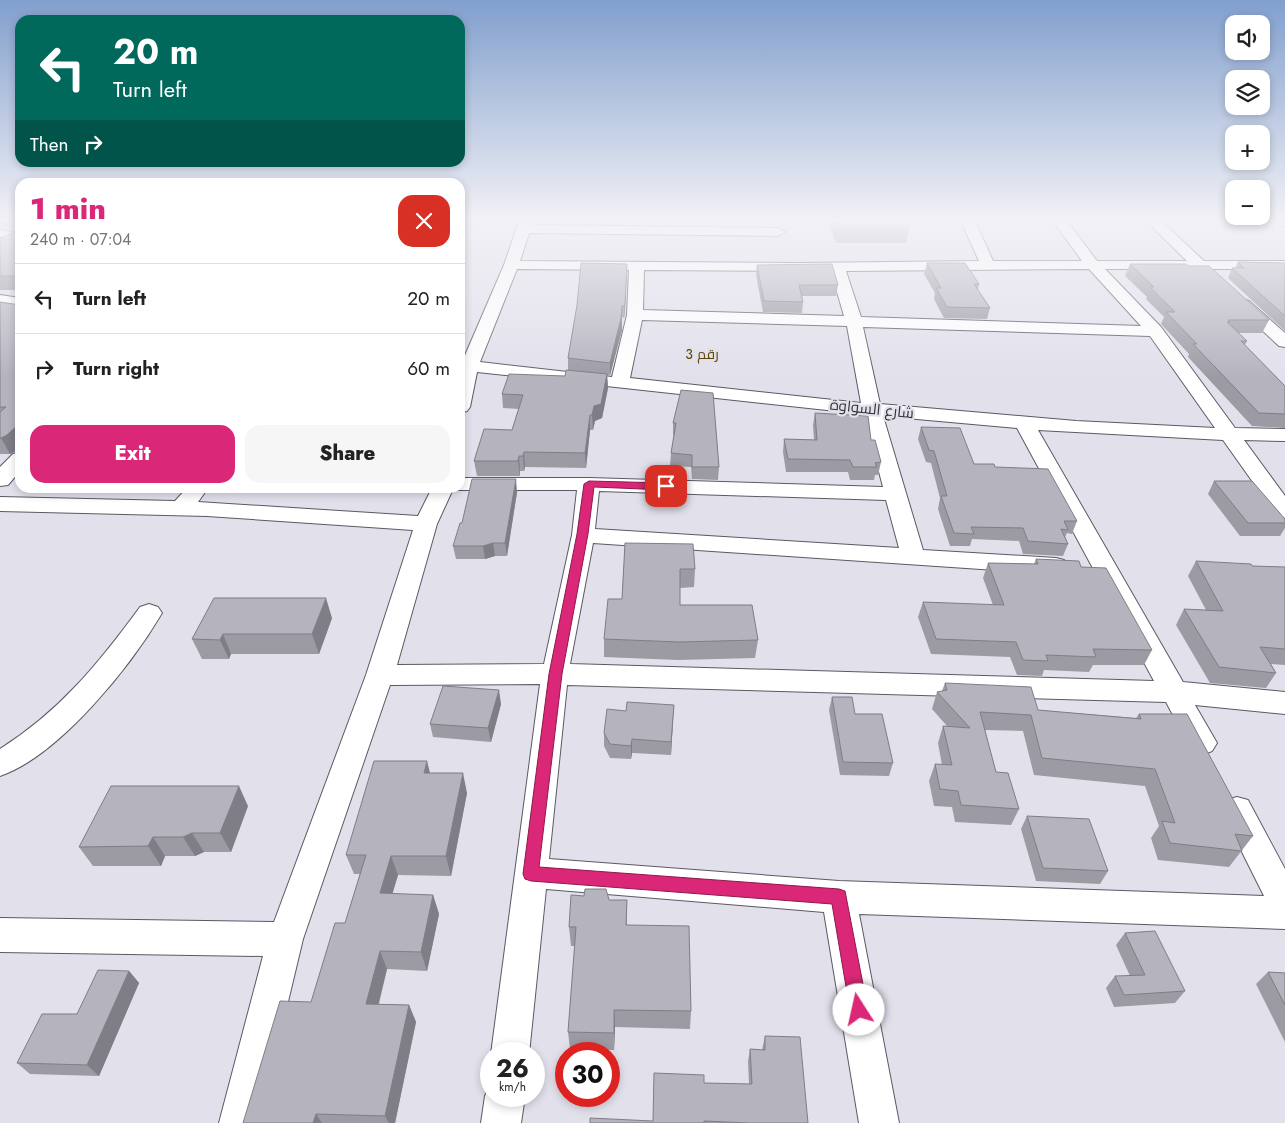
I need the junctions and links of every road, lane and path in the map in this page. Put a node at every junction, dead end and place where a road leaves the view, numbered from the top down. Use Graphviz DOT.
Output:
graph roads {
  1 [pos="507,273"];
  2 [pos="638,273"];
  3 [pos="839,273"];
  4 [pos="1102,273"];
  5 [pos="1210,273"];
  6 [pos="1215,278"];
  7 [pos="1229,291"];
  8 [pos="0,300"];
  9 [pos="15,302"];
  10 [pos="635,315"];
  11 [pos="854,322"];
  12 [pos="1155,331"];
  13 [pos="1285,342"];
  14 [pos="465,364"];
  15 [pos="465,366"];
  16 [pos="620,382"];
  17 [pos="872,410"];
  18 [pos="1024,423"];
  19 [pos="1229,435"];
  20 [pos="1285,435"];
  21 [pos="15,464"];
  22 [pos="0,480"];
  23 [pos="465,484"];
  24 [pos="589,484"];
  25 [pos="194,493"];
  26 [pos="440,493"];
  27 [pos="894,494"];
  28 [pos="0,504"];
  29 [pos="181,508"];
  30 [pos="1285,511"];
  31 [pos="426,524"];
  32 [pos="582,534"];
  33 [pos="913,557"];
  34 [pos="1107,569"];
  35 [pos="149,613"];
  36 [pos="555,674"];
  37 [pos="380,675"];
  38 [pos="1175,692"];
  39 [pos="1285,703"];
  40 [pos="1212,762"];
  41 [pos="0,764"];
  42 [pos="1226,789"];
  43 [pos="531,874"];
  44 [pos="839,897"];
  45 [pos="1285,902"];
  46 [pos="1285,914"];
  47 [pos="0,935"];
  48 [pos="285,939"];
  49 [pos="511,1042"];
  50 [pos="504,1107"];
  51 [pos="239,1123"];
  52 [pos="502,1123"];
  53 [pos="878,1123"];
  1 -- 14 [label="street"];
  2 -- 10 [label="street"];
  3 -- 11 [label="street"];
  4 -- 12 [label="street"];
  5 -- 6 [label="street"];
  7 -- 13 [label="street"];
  8 -- 9 [label="street"];
  10 -- 11 [label="street"];
  10 -- 16 [label="street"];
  11 -- 12 [label="street"];
  11 -- 17 [label="street"];
  12 -- 19 [label="street"];
  15 -- 16 [label="street, شارع السواوة"];
  16 -- 17 [label="street, شارع السواوة"];
  17 -- 18 [label="street, شارع السواوة"];
  17 -- 27 [label="street"];
  18 -- 19 [label="street, شارع السواوة"];
  18 -- 34 [label="street"];
  19 -- 20 [label="street, شارع السواوة"];
  19 -- 30 [label="street"];
  21 -- 22 [label="street"];
  23 -- 24 [label="street"];
  24 -- 27 [label="street"];
  24 -- 32 [label="street"];
  25 -- 29 [label="street"];
  26 -- 31 [label="street"];
  27 -- 33 [label="street"];
  28 -- 29 [label="street"];
  29 -- 31 [label="street"];
  31 -- 37 [label="street"];
  32 -- 33 [label="street"];
  32 -- 36 [label="street"];
  33 -- 34 [label="street"];
  34 -- 38 [label="street"];
  35 -- 41 [label="street"];
  36 -- 37 [label="street"];
  36 -- 38 [label="street"];
  36 -- 43 [label="street"];
  37 -- 48 [label="street"];
  38 -- 39 [label="street"];
  38 -- 40 [label="street"];
  42 -- 45 [label="street"];
  43 -- 44 [label="street"];
  43 -- 49 [label="street"];
  44 -- 46 [label="street"];
  44 -- 53 [label="street"];
  47 -- 48 [label="street"];
  48 -- 51 [label="street"];
  50 -- 52 [label="street"];
}
